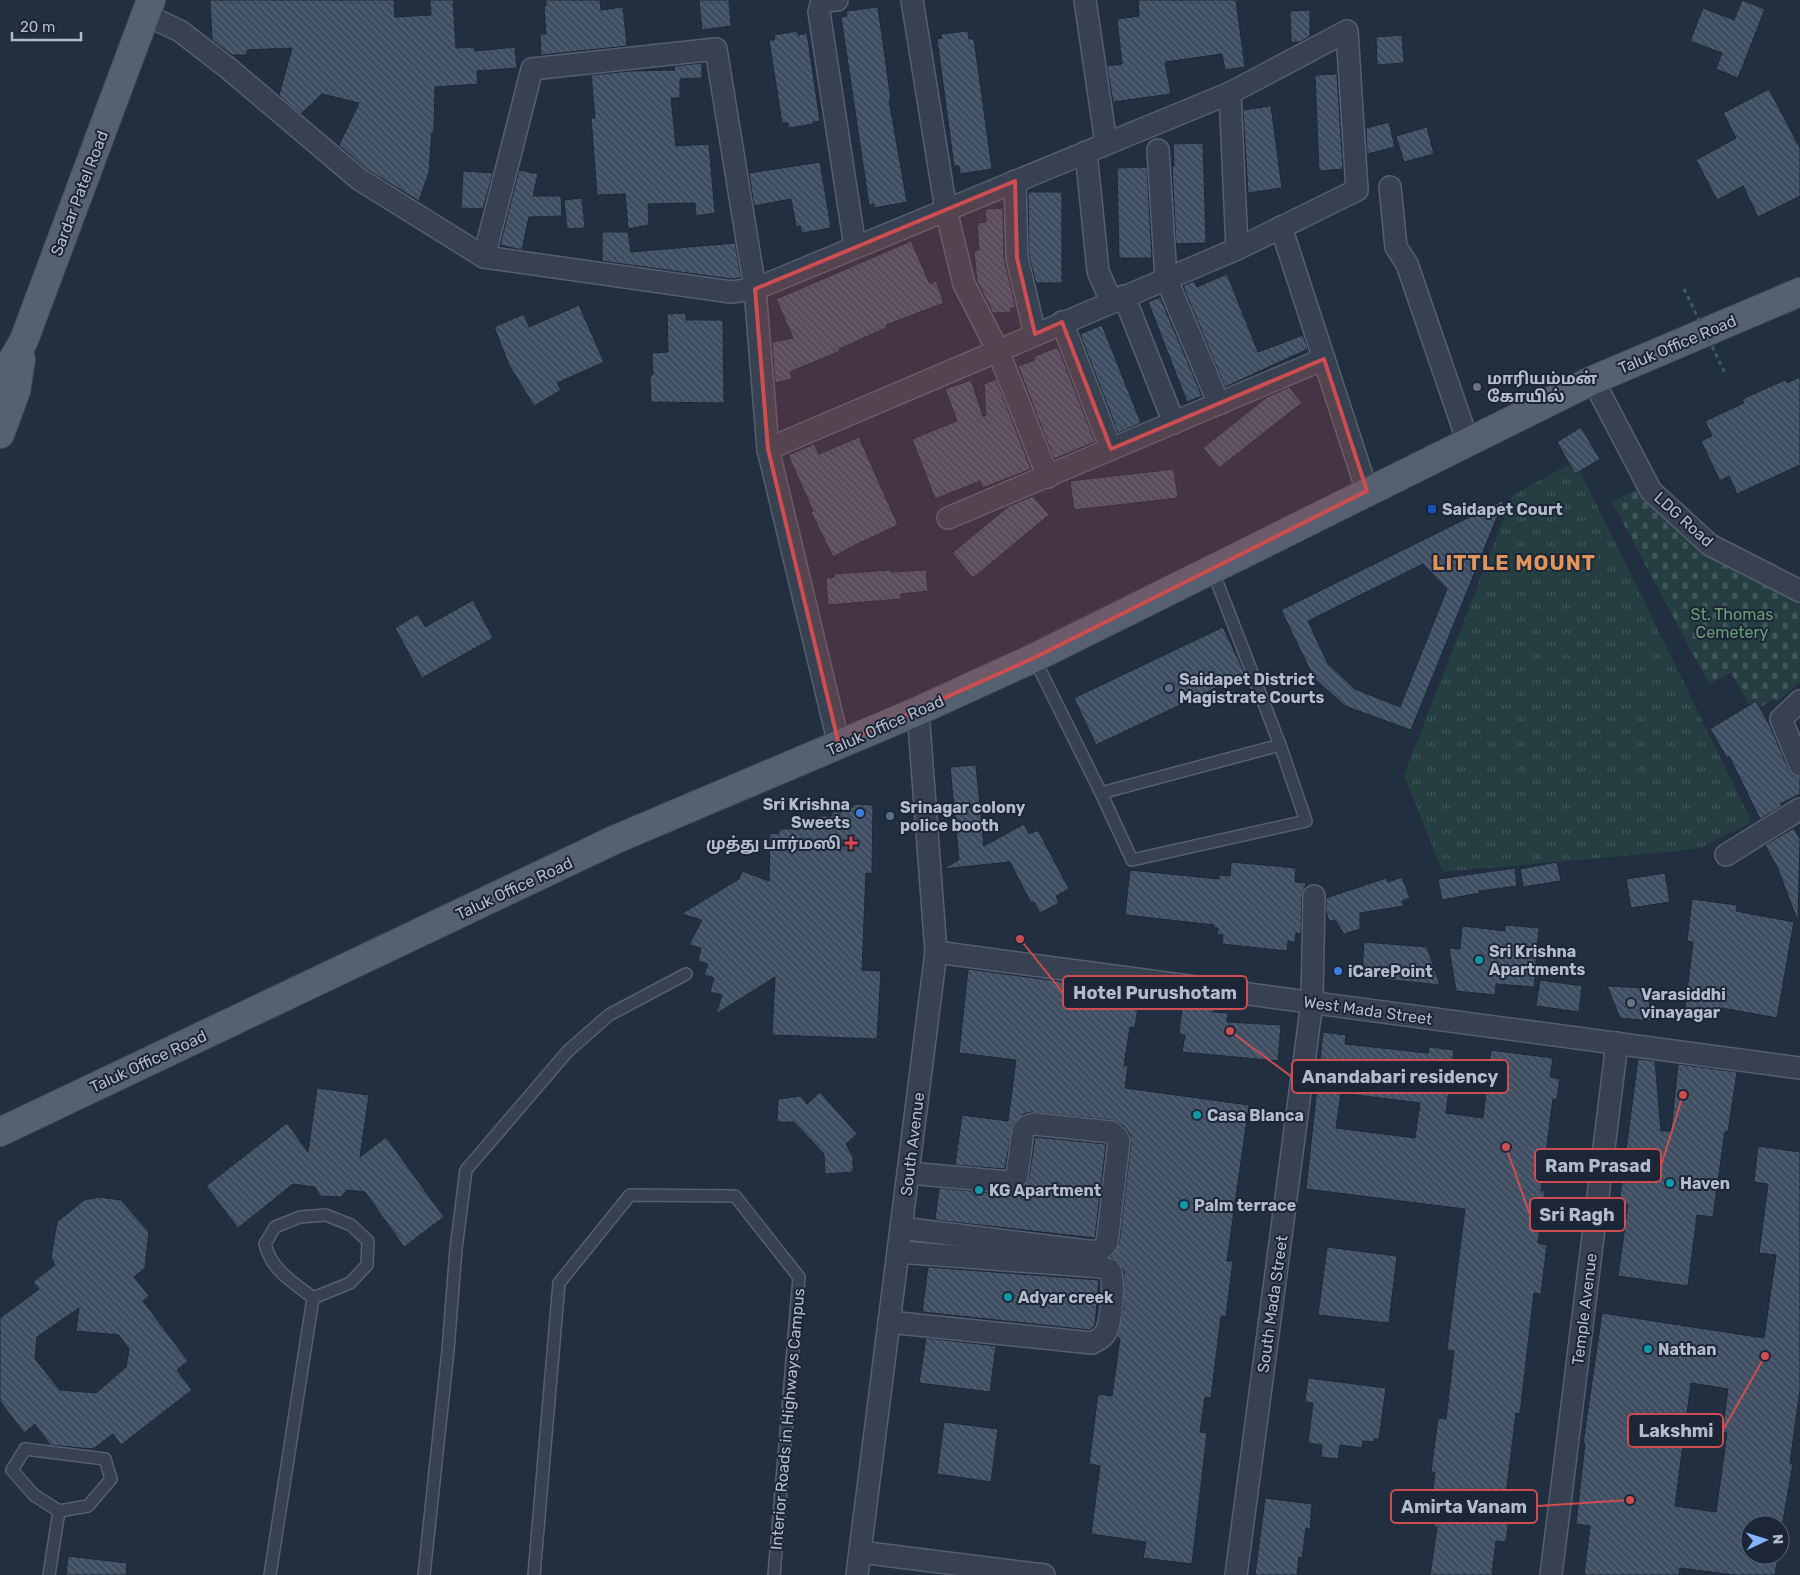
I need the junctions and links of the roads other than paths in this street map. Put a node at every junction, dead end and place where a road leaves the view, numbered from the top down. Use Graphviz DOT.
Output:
graph roads {
  1 [pos="837,0"];
  2 [pos="912,0"];
  3 [pos="1085,0"];
  4 [pos="148,8"];
  5 [pos="1230,93"];
  6 [pos="1106,143"];
  7 [pos="1158,150"];
  8 [pos="1086,152"];
  9 [pos="1015,181"];
  10 [pos="1390,187"];
  11 [pos="946,210"];
  12 [pos="1281,227"];
  13 [pos="855,247"];
  14 [pos="1237,249"];
  15 [pos="484,257"];
  16 [pos="1166,278"];
  17 [pos="755,289"];
  18 [pos="1800,292"];
  19 [pos="1118,299"];
  20 [pos="1062,322"];
  21 [pos="1035,334"];
  22 [pos="24,340"];
  23 [pos="998,351"];
  24 [pos="1324,359"];
  25 [pos="1593,380"];
  26 [pos="0,382"];
  27 [pos="1219,404"];
  28 [pos="1174,423"];
  29 [pos="0,434"];
  30 [pos="1468,442"];
  31 [pos="768,449"];
  32 [pos="1111,449"];
  33 [pos="1048,477"];
  34 [pos="1368,491"];
  35 [pos="948,518"];
  36 [pos="1212,569"];
  37 [pos="1795,582"];
  38 [pos="1034,658"];
  39 [pos="1800,701"];
  40 [pos="918,711"];
  41 [pos="839,745"];
  42 [pos="1280,745"];
  43 [pos="1800,765"];
  44 [pos="1102,793"];
  45 [pos="1800,809"];
  46 [pos="1726,855"];
  47 [pos="1314,896"];
  48 [pos="936,952"];
  49 [pos="686,974"];
  50 [pos="1312,1002"];
  51 [pos="1617,1043"];
  52 [pos="1800,1068"];
  53 [pos="76,1096"];
  54 [pos="0,1119"];
  55 [pos="0,1132"];
  56 [pos="908,1173"];
  57 [pos="901,1228"];
  58 [pos="898,1252"];
  59 [pos="313,1298"];
  60 [pos="889,1322"];
  61 [pos="59,1511"];
  62 [pos="860,1552"];
  63 [pos="49,1575"];
  64 [pos="270,1575"];
  65 [pos="424,1575"];
  66 [pos="534,1575"];
  67 [pos="774,1575"];
  68 [pos="857,1575"];
  69 [pos="1044,1575"];
  70 [pos="1236,1575"];
  71 [pos="1551,1575"];
  1 -- 13 [label="street"];
  2 -- 11 [label="street"];
  3 -- 6 [label="street"];
  4 -- 15 [label="street"];
  4 -- 22 [label="main road, Sardar Patel Road"];
  5 -- 6 [label="street"];
  5 -- 12 [label="street"];
  5 -- 14 [label="street"];
  6 -- 8 [label="street"];
  7 -- 16 [label="street"];
  8 -- 9 [label="street"];
  8 -- 19 [label="street"];
  9 -- 11 [label="street"];
  9 -- 21 [label="street"];
  10 -- 30 [label="street"];
  11 -- 13 [label="street"];
  11 -- 23 [label="street"];
  12 -- 14 [label="street"];
  12 -- 24 [label="street"];
  13 -- 17 [label="street"];
  14 -- 16 [label="street"];
  15 -- 17 [label="street"];
  15 -- 17 [label="street"];
  16 -- 19 [label="street"];
  16 -- 27 [label="street"];
  17 -- 31 [label="street"];
  18 -- 25 [label="main road, Taluk Office Road"];
  19 -- 20 [label="street"];
  19 -- 28 [label="street"];
  20 -- 21 [label="street"];
  20 -- 32 [label="street"];
  21 -- 23 [label="street"];
  22 -- 26 [label="main road, Sardar Patel Road"];
  22 -- 29 [label="main road"];
  23 -- 31 [label="street"];
  23 -- 33 [label="street"];
  24 -- 27 [label="street"];
  24 -- 34 [label="street"];
  25 -- 30 [label="main road, Taluk Office Road"];
  25 -- 37 [label="street, LDG Road"];
  27 -- 28 [label="street"];
  28 -- 32 [label="street"];
  30 -- 34 [label="main road, Taluk Office Road"];
  31 -- 41 [label="street"];
  32 -- 33 [label="street"];
  33 -- 35 [label="street"];
  34 -- 36 [label="main road, Taluk Office Road"];
  36 -- 38 [label="main road, Taluk Office Road"];
  36 -- 42 [label="lane"];
  38 -- 40 [label="main road, Taluk Office Road"];
  38 -- 44 [label="lane"];
  39 -- 43 [label="street"];
  40 -- 41 [label="main road, Taluk Office Road"];
  40 -- 48 [label="street, South Avenue"];
  41 -- 53 [label="main road, Taluk Office Road"];
  42 -- 44 [label="lane"];
  42 -- 44 [label="lane"];
  45 -- 46 [label="street"];
  47 -- 50 [label="street, South Mada Street"];
  48 -- 50 [label="street, West Mada Street"];
  48 -- 56 [label="street, South Avenue"];
  49 -- 65 [label="lane"];
  50 -- 51 [label="street, West Mada Street"];
  50 -- 70 [label="street, South Mada Street"];
  51 -- 52 [label="street, West Mada Street"];
  51 -- 71 [label="street, Temple Avenue"];
  53 -- 54 [label="main road"];
  53 -- 55 [label="main road, Taluk Office Road"];
  56 -- 57 [label="street, South Avenue"];
  56 -- 57 [label="street"];
  57 -- 58 [label="street, South Avenue"];
  58 -- 60 [label="street, South Avenue"];
  58 -- 60 [label="street"];
  59 -- 59 [label="lane"];
  59 -- 64 [label="lane"];
  60 -- 62 [label="street, South Avenue"];
  61 -- 61 [label="lane"];
  61 -- 63 [label="lane"];
  62 -- 68 [label="street, South Avenue"];
  62 -- 69 [label="street"];
  66 -- 67 [label="lane, Interior Roads in Highways Campus"];
}
